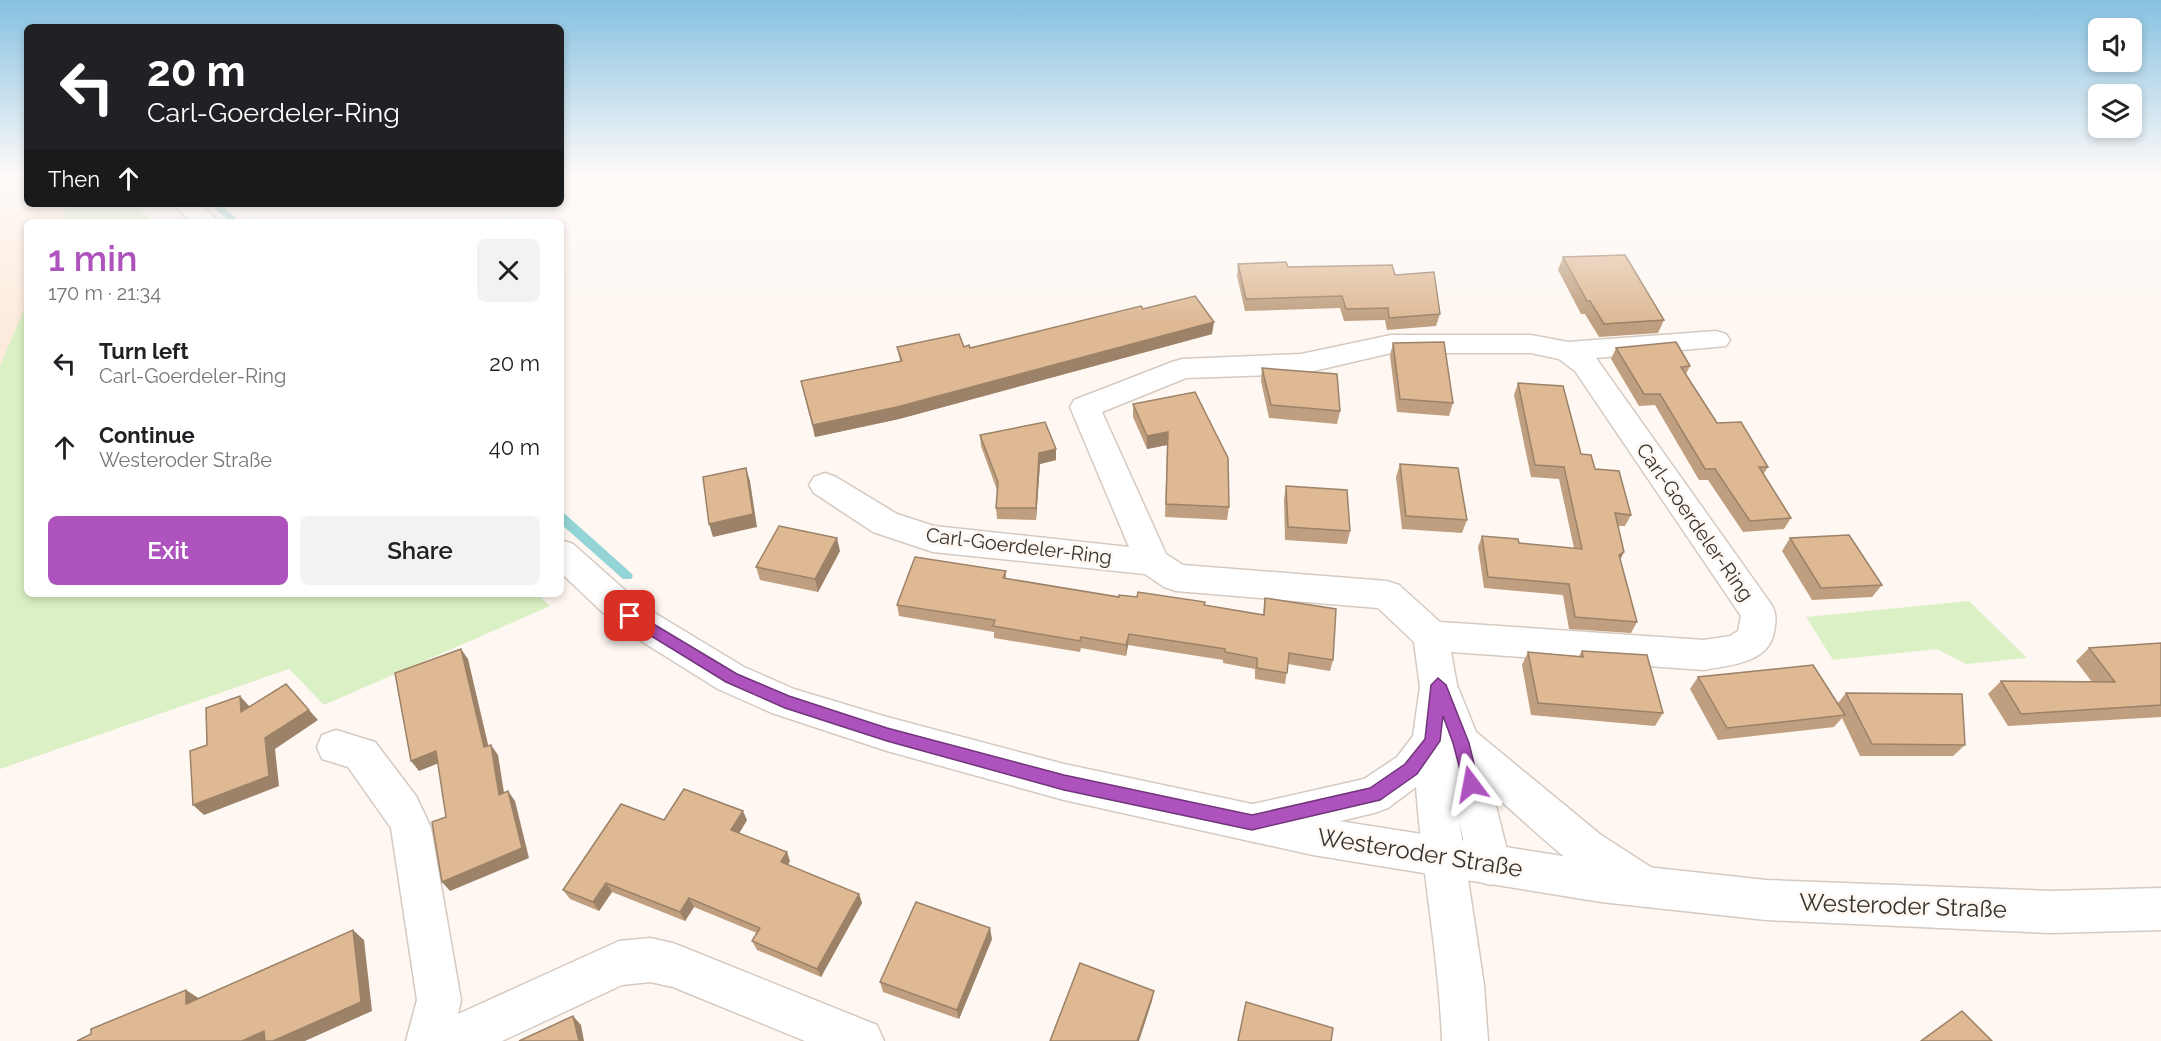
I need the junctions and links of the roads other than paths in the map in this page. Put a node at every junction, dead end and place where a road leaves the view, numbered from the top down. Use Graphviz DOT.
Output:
graph roads {
  1 [pos="1716,340"];
  2 [pos="1568,351"];
  3 [pos="825,485"];
  4 [pos="564,556"];
  5 [pos="1153,561"];
  6 [pos="1431,636"];
  7 [pos="1447,742"];
  8 [pos="336,747"];
  9 [pos="1252,823"];
  10 [pos="1442,858"];
  11 [pos="1490,866"];
  12 [pos="1646,887"];
  13 [pos="2161,909"];
  14 [pos="429,1041"];
  15 [pos="451,1041"];
  16 [pos="861,1041"];
  17 [pos="1465,1041"];
  1 -- 2 [label="street"];
  2 -- 5 [label="street"];
  2 -- 6 [label="street, Carl-Goerdeler-Ring"];
  3 -- 5 [label="street, Carl-Goerdeler-Ring"];
  4 -- 9 [label="street, Westeroder Straße"];
  5 -- 6 [label="street, Carl-Goerdeler-Ring"];
  6 -- 7 [label="street"];
  7 -- 9 [label="street"];
  7 -- 10 [label="street"];
  7 -- 11 [label="street"];
  7 -- 12 [label="street"];
  8 -- 14 [label="street"];
  9 -- 10 [label="street, Westeroder Straße"];
  10 -- 11 [label="street, Westeroder Straße"];
  10 -- 17 [label="street"];
  11 -- 12 [label="street, Westeroder Straße"];
  12 -- 13 [label="street, Westeroder Straße"];
  15 -- 16 [label="street"];
}
